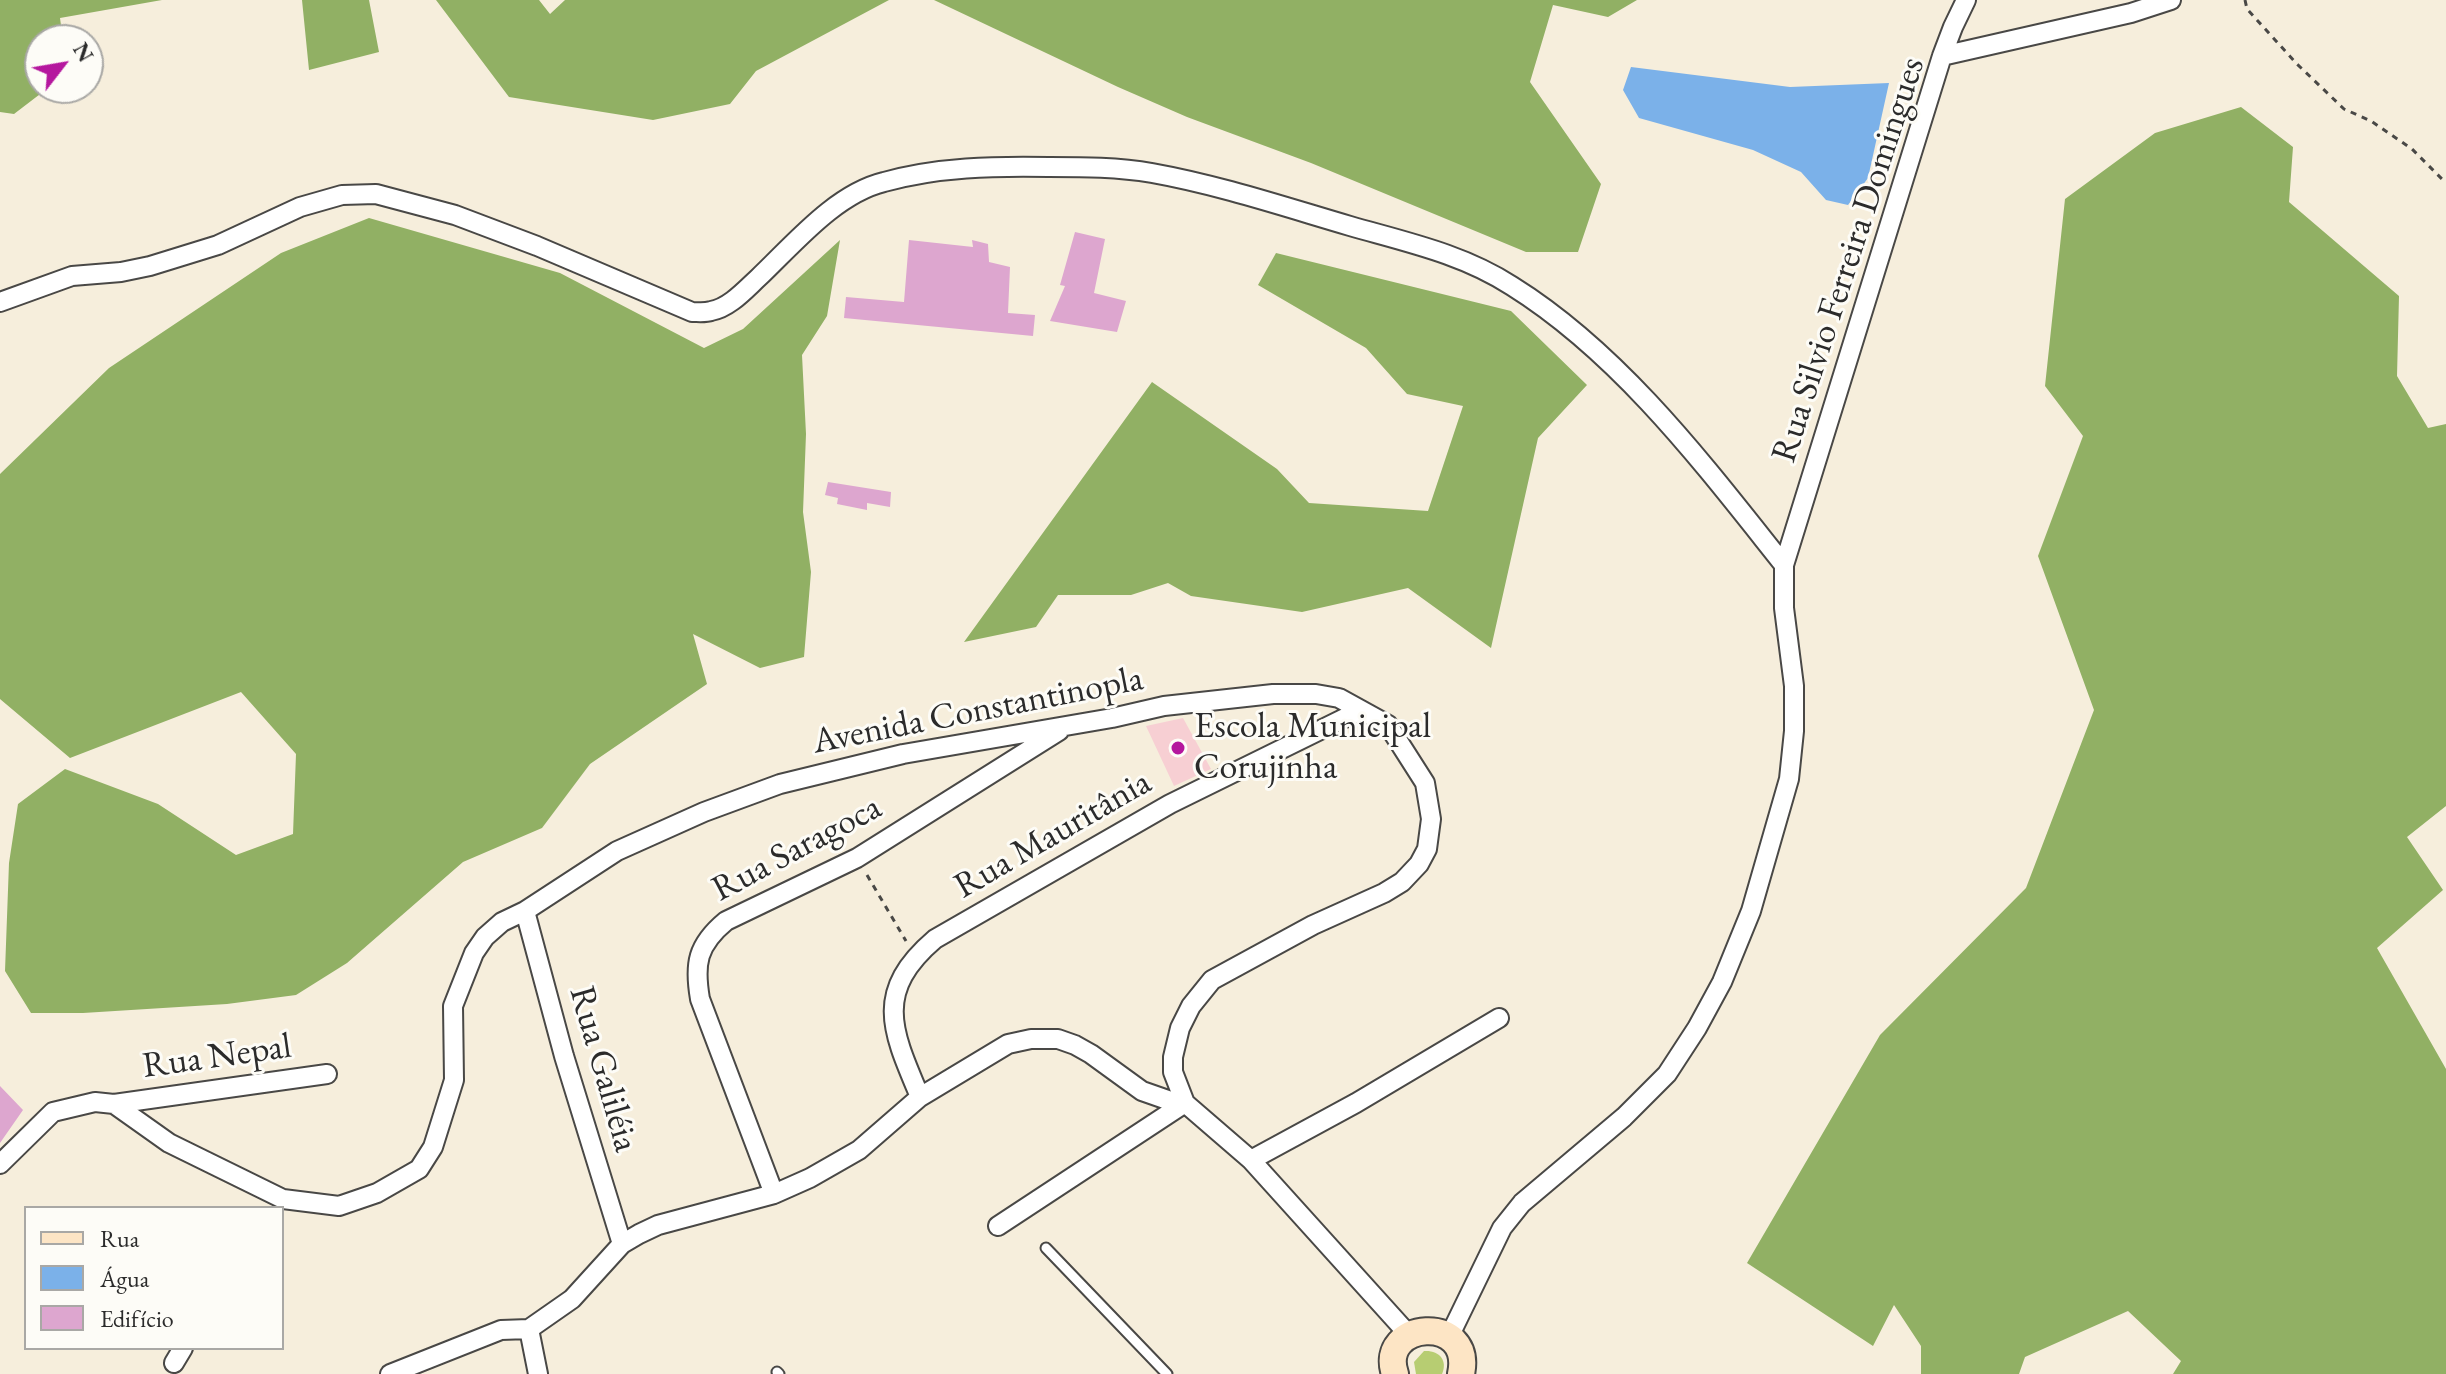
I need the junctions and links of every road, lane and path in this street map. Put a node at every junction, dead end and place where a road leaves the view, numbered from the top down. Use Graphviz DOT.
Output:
graph roads {
  1 [pos="1966,0"];
  2 [pos="2171,0"];
  3 [pos="2245,0"];
  4 [pos="1942,56"];
  5 [pos="2446,183"];
  6 [pos="0,302"];
  7 [pos="1784,565"];
  8 [pos="1361,710"];
  9 [pos="1068,725"];
  10 [pos="857,858"];
  11 [pos="525,911"];
  12 [pos="915,957"];
  13 [pos="1499,1018"];
  14 [pos="327,1074"];
  15 [pos="920,1097"];
  16 [pos="114,1104"];
  17 [pos="1184,1104"];
  18 [pos="1251,1160"];
  19 [pos="0,1164"];
  20 [pos="774,1194"];
  21 [pos="280,1204"];
  22 [pos="998,1226"];
  23 [pos="622,1244"];
  24 [pos="1046,1248"];
  25 [pos="529,1329"];
  26 [pos="1409,1335"];
  27 [pos="1449,1337"];
  28 [pos="390,1374"];
  29 [pos="538,1374"];
  30 [pos="1167,1374"];
  31 [pos="1395,1374"];
  32 [pos="1461,1374"];
  1 -- 4 [label="street"];
  2 -- 4 [label="street, Rua Silvio Ferreira Domingues"];
  3 -- 5 [label="path"];
  4 -- 7 [label="street, Rua Silvio Ferreira Domingues"];
  6 -- 7 [label="street"];
  7 -- 27 [label="street, Rua Silvio Ferreira Domingues"];
  8 -- 9 [label="street, Avenida Constantinopla"];
  8 -- 12 [label="street, Rua Mauritânia"];
  8 -- 17 [label="street, Avenida Constantinopla"];
  9 -- 10 [label="street, Rua Saragoca"];
  9 -- 11 [label="street, Avenida Constantinopla"];
  10 -- 12 [label="path"];
  10 -- 20 [label="street, Rua Saragoca"];
  11 -- 21 [label="street, Avenida Constantinopla"];
  11 -- 23 [label="street, Rua Galiléia"];
  12 -- 15 [label="street, Rua Mauritânia"];
  13 -- 18 [label="street"];
  14 -- 16 [label="street, Rua Nepal"];
  15 -- 17 [label="street"];
  15 -- 20 [label="street"];
  16 -- 19 [label="street"];
  16 -- 21 [label="street, Avenida Constantinopla"];
  17 -- 18 [label="street"];
  17 -- 22 [label="street"];
  18 -- 26 [label="street"];
  20 -- 23 [label="street"];
  23 -- 25 [label="street"];
  24 -- 30 [label="lane"];
  25 -- 28 [label="street"];
  25 -- 29 [label="street"];
  26 -- 27 [label="street"];
  26 -- 31 [label="street"];
  27 -- 32 [label="street"];
}
